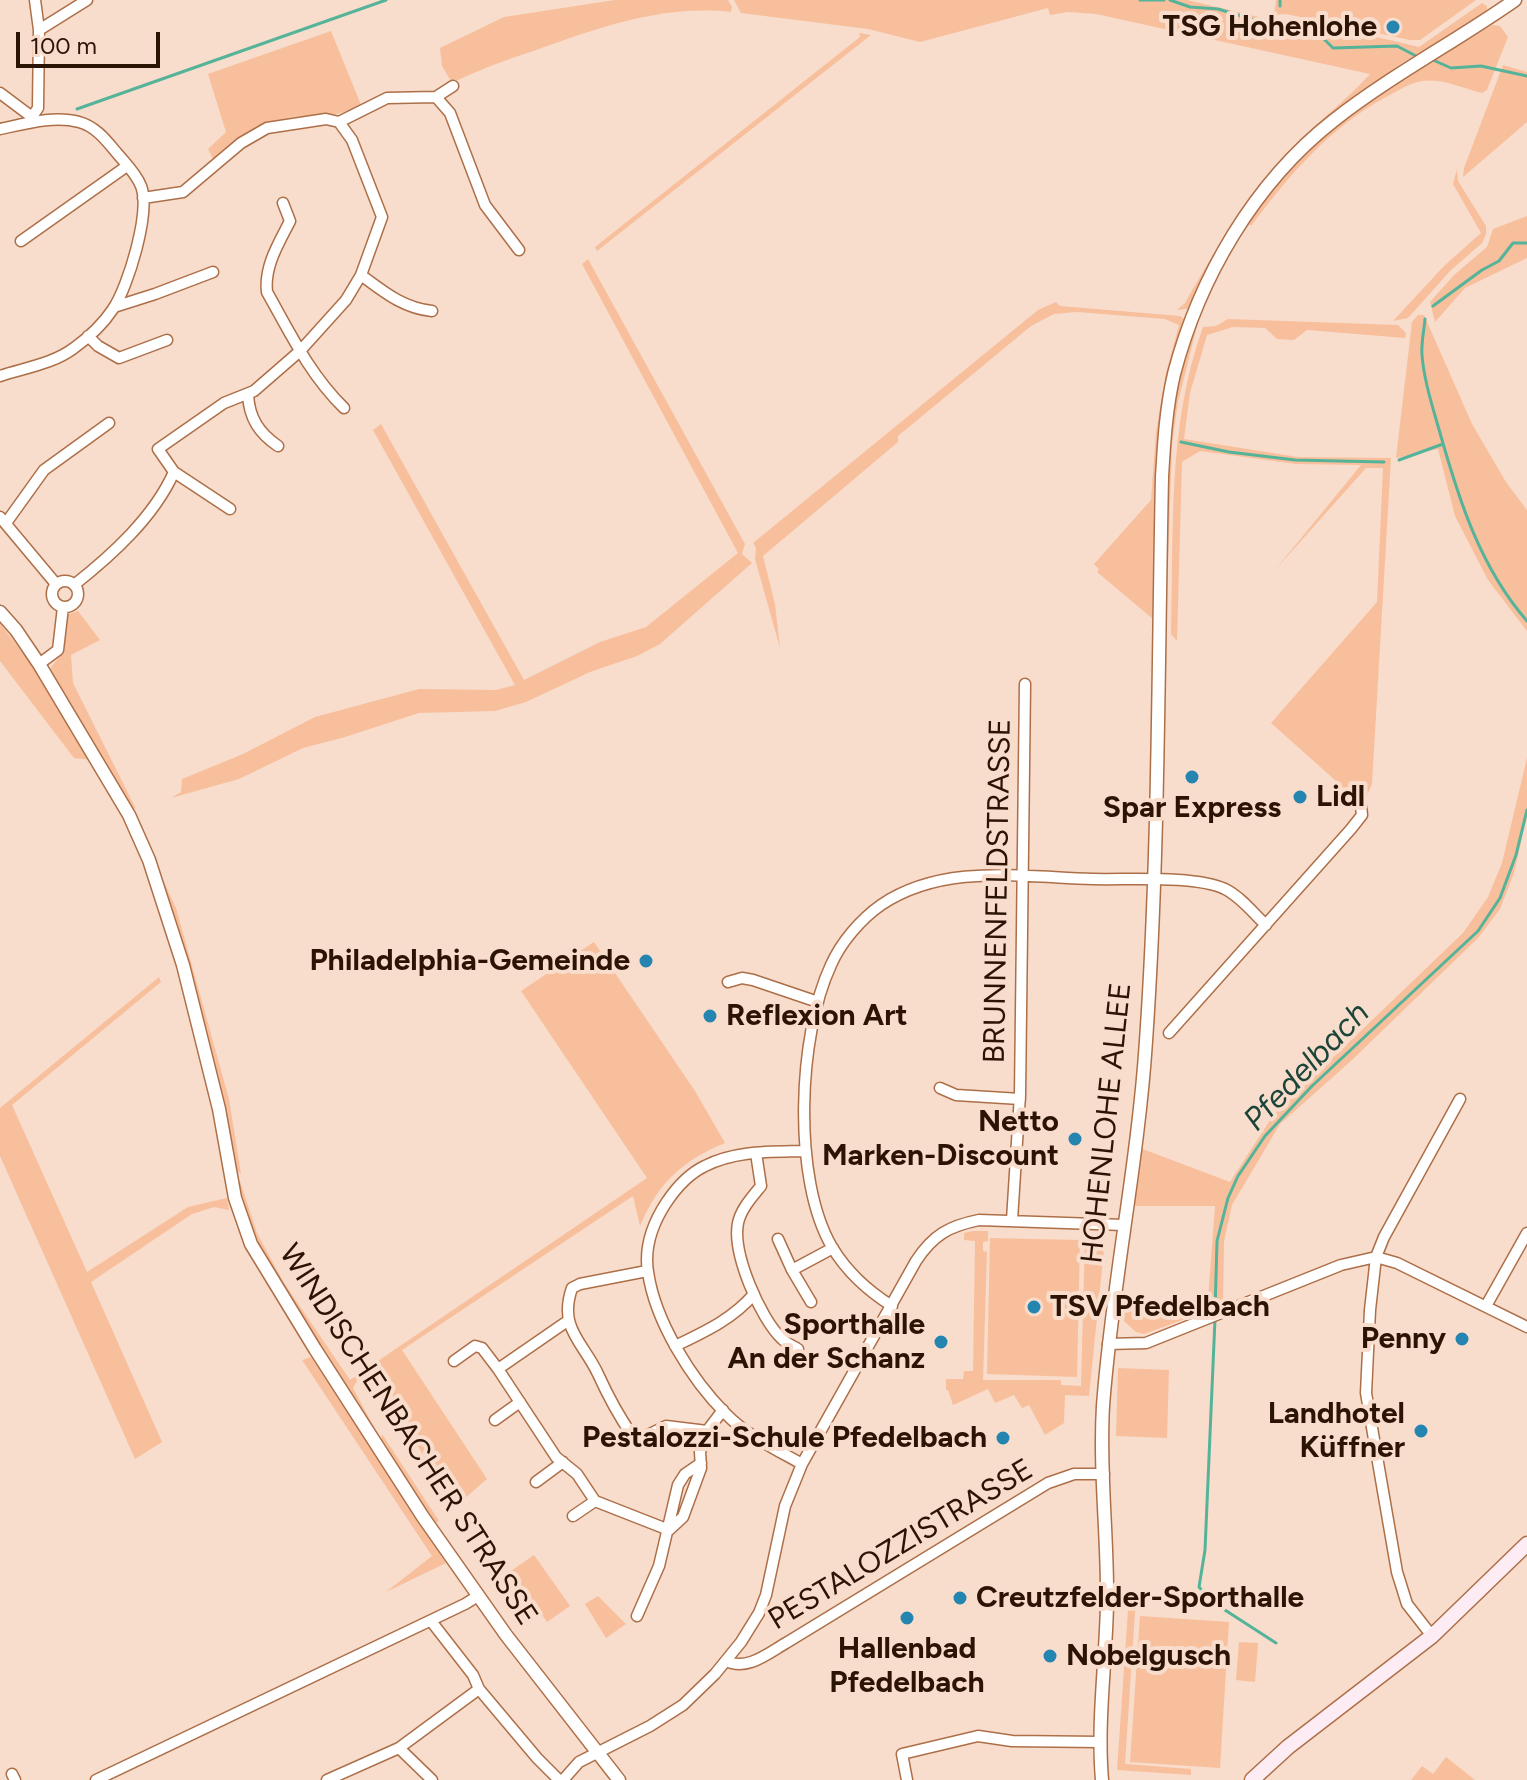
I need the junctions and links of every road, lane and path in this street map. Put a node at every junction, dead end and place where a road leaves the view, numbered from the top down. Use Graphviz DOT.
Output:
graph roads {
  1 [pos="35,0"];
  2 [pos="87,0"];
  3 [pos="1515,0"];
  4 [pos="39,30"];
  5 [pos="453,86"];
  6 [pos="0,93"];
  7 [pos="436,97"];
  8 [pos="33,120"];
  9 [pos="339,122"];
  10 [pos="0,129"];
  11 [pos="127,166"];
  12 [pos="143,198"];
  13 [pos="283,203"];
  14 [pos="21,241"];
  15 [pos="519,250"];
  16 [pos="213,272"];
  17 [pos="361,275"];
  18 [pos="114,307"];
  19 [pos="432,311"];
  20 [pos="88,336"];
  21 [pos="167,340"];
  22 [pos="300,351"];
  23 [pos="0,376"];
  24 [pos="248,394"];
  25 [pos="344,408"];
  26 [pos="109,423"];
  27 [pos="278,446"];
  28 [pos="174,472"];
  29 [pos="230,509"];
  30 [pos="3,520"];
  31 [pos="56,584"];
  32 [pos="74,585"];
  33 [pos="63,607"];
  34 [pos="0,612"];
  35 [pos="39,664"];
  36 [pos="1025,684"];
  37 [pos="1361,806"];
  38 [pos="1023,877"];
  39 [pos="1153,880"];
  40 [pos="1266,925"];
  41 [pos="728,982"];
  42 [pos="818,1002"];
  43 [pos="1169,1033"];
  44 [pos="940,1088"];
  45 [pos="1020,1099"];
  46 [pos="1460,1099"];
  47 [pos="806,1151"];
  48 [pos="756,1153"];
  49 [pos="1012,1220"];
  50 [pos="1124,1225"];
  51 [pos="1527,1233"];
  52 [pos="778,1239"];
  53 [pos="833,1248"];
  54 [pos="1376,1257"];
  55 [pos="792,1270"];
  56 [pos="647,1271"];
  57 [pos="754,1294"];
  58 [pos="811,1302"];
  59 [pos="892,1306"];
  60 [pos="1486,1306"];
  61 [pos="569,1320"];
  62 [pos="1527,1327"];
  63 [pos="1108,1344"];
  64 [pos="675,1346"];
  65 [pos="798,1349"];
  66 [pos="454,1361"];
  67 [pos="498,1369"];
  68 [pos="520,1402"];
  69 [pos="723,1410"];
  70 [pos="495,1420"];
  71 [pos="707,1431"];
  72 [pos="563,1462"];
  73 [pos="802,1464"];
  74 [pos="1104,1474"];
  75 [pos="536,1482"];
  76 [pos="595,1501"];
  77 [pos="573,1516"];
  78 [pos="669,1530"];
  79 [pos="1527,1544"];
  80 [pos="478,1596"];
  81 [pos="637,1616"];
  82 [pos="431,1621"];
  83 [pos="1432,1636"];
  84 [pos="726,1661"];
  85 [pos="479,1689"];
  86 [pos="1099,1742"];
  87 [pos="399,1748"];
  88 [pos="599,1751"];
  89 [pos="99,1779"];
  90 [pos="327,1780"];
  91 [pos="432,1780"];
  92 [pos="561,1780"];
  93 [pos="619,1780"];
  94 [pos="907,1780"];
  95 [pos="1102,1780"];
  96 [pos="1252,1780"];
  1 -- 4 [label="street"];
  2 -- 4 [label="street"];
  3 -- 39 [label="street, HOHENLOHE ALLEE"];
  4 -- 8 [label="street"];
  5 -- 7 [label="street"];
  6 -- 8 [label="street"];
  7 -- 9 [label="street"];
  7 -- 15 [label="street"];
  8 -- 10 [label="street"];
  8 -- 11 [label="street"];
  9 -- 12 [label="street"];
  9 -- 17 [label="street"];
  11 -- 12 [label="street"];
  11 -- 14 [label="street"];
  12 -- 18 [label="street"];
  13 -- 22 [label="street"];
  16 -- 18 [label="street"];
  17 -- 19 [label="street"];
  17 -- 22 [label="street"];
  18 -- 20 [label="street"];
  20 -- 21 [label="street"];
  20 -- 23 [label="street"];
  22 -- 24 [label="street"];
  22 -- 25 [label="street"];
  24 -- 27 [label="street"];
  24 -- 28 [label="street"];
  26 -- 30 [label="street"];
  28 -- 29 [label="street"];
  28 -- 32 [label="street"];
  30 -- 31 [label="street"];
  31 -- 32 [label="street"];
  31 -- 33 [label="street"];
  32 -- 33 [label="street"];
  33 -- 35 [label="street"];
  34 -- 35 [label="street, WINDISCHENBACHER STRASSE"];
  35 -- 80 [label="street, WINDISCHENBACHER STRASSE"];
  36 -- 38 [label="street, BRUNNENFELDSTRASSE"];
  37 -- 40 [label="street"];
  38 -- 39 [label="street"];
  38 -- 42 [label="street"];
  38 -- 45 [label="street, BRUNNENFELDSTRASSE"];
  39 -- 40 [label="street"];
  39 -- 50 [label="street, HOHENLOHE ALLEE"];
  40 -- 43 [label="street"];
  41 -- 42 [label="street"];
  42 -- 47 [label="street"];
  44 -- 45 [label="street, BRUNNENFELDSTRASSE"];
  45 -- 49 [label="street, BRUNNENFELDSTRASSE"];
  46 -- 54 [label="street"];
  47 -- 48 [label="street"];
  47 -- 53 [label="street"];
  48 -- 56 [label="street"];
  48 -- 57 [label="street"];
  49 -- 50 [label="street"];
  49 -- 59 [label="street"];
  50 -- 63 [label="street, HOHENLOHE ALLEE"];
  51 -- 60 [label="street"];
  52 -- 55 [label="street"];
  53 -- 55 [label="street"];
  53 -- 59 [label="street"];
  54 -- 60 [label="street"];
  54 -- 63 [label="street"];
  54 -- 83 [label="street"];
  55 -- 58 [label="street"];
  56 -- 61 [label="street"];
  56 -- 64 [label="street"];
  57 -- 64 [label="street"];
  57 -- 65 [label="street"];
  59 -- 73 [label="street"];
  60 -- 62 [label="street"];
  61 -- 67 [label="street"];
  61 -- 71 [label="street"];
  63 -- 74 [label="street, HOHENLOHE ALLEE"];
  64 -- 69 [label="street"];
  66 -- 67 [label="street"];
  67 -- 68 [label="street"];
  68 -- 70 [label="street"];
  68 -- 72 [label="street"];
  69 -- 71 [label="street"];
  69 -- 73 [label="street"];
  71 -- 78 [label="street"];
  72 -- 75 [label="street"];
  72 -- 76 [label="street"];
  73 -- 84 [label="street"];
  74 -- 84 [label="street, PESTALOZZISTRASSE"];
  74 -- 86 [label="street, HOHENLOHE ALLEE"];
  76 -- 77 [label="street"];
  76 -- 78 [label="street"];
  78 -- 81 [label="street"];
  79 -- 83 [label="main road"];
  80 -- 82 [label="street"];
  80 -- 88 [label="street, WINDISCHENBACHER STRASSE"];
  82 -- 85 [label="street"];
  82 -- 89 [label="street"];
  83 -- 96 [label="main road"];
  84 -- 88 [label="street"];
  85 -- 87 [label="street"];
  85 -- 92 [label="street"];
  86 -- 94 [label="street"];
  86 -- 95 [label="street, HOHENLOHE ALLEE"];
  87 -- 90 [label="street"];
  87 -- 91 [label="street"];
  88 -- 92 [label="street"];
  88 -- 93 [label="street, WINDISCHENBACHER STRASSE"];
}
